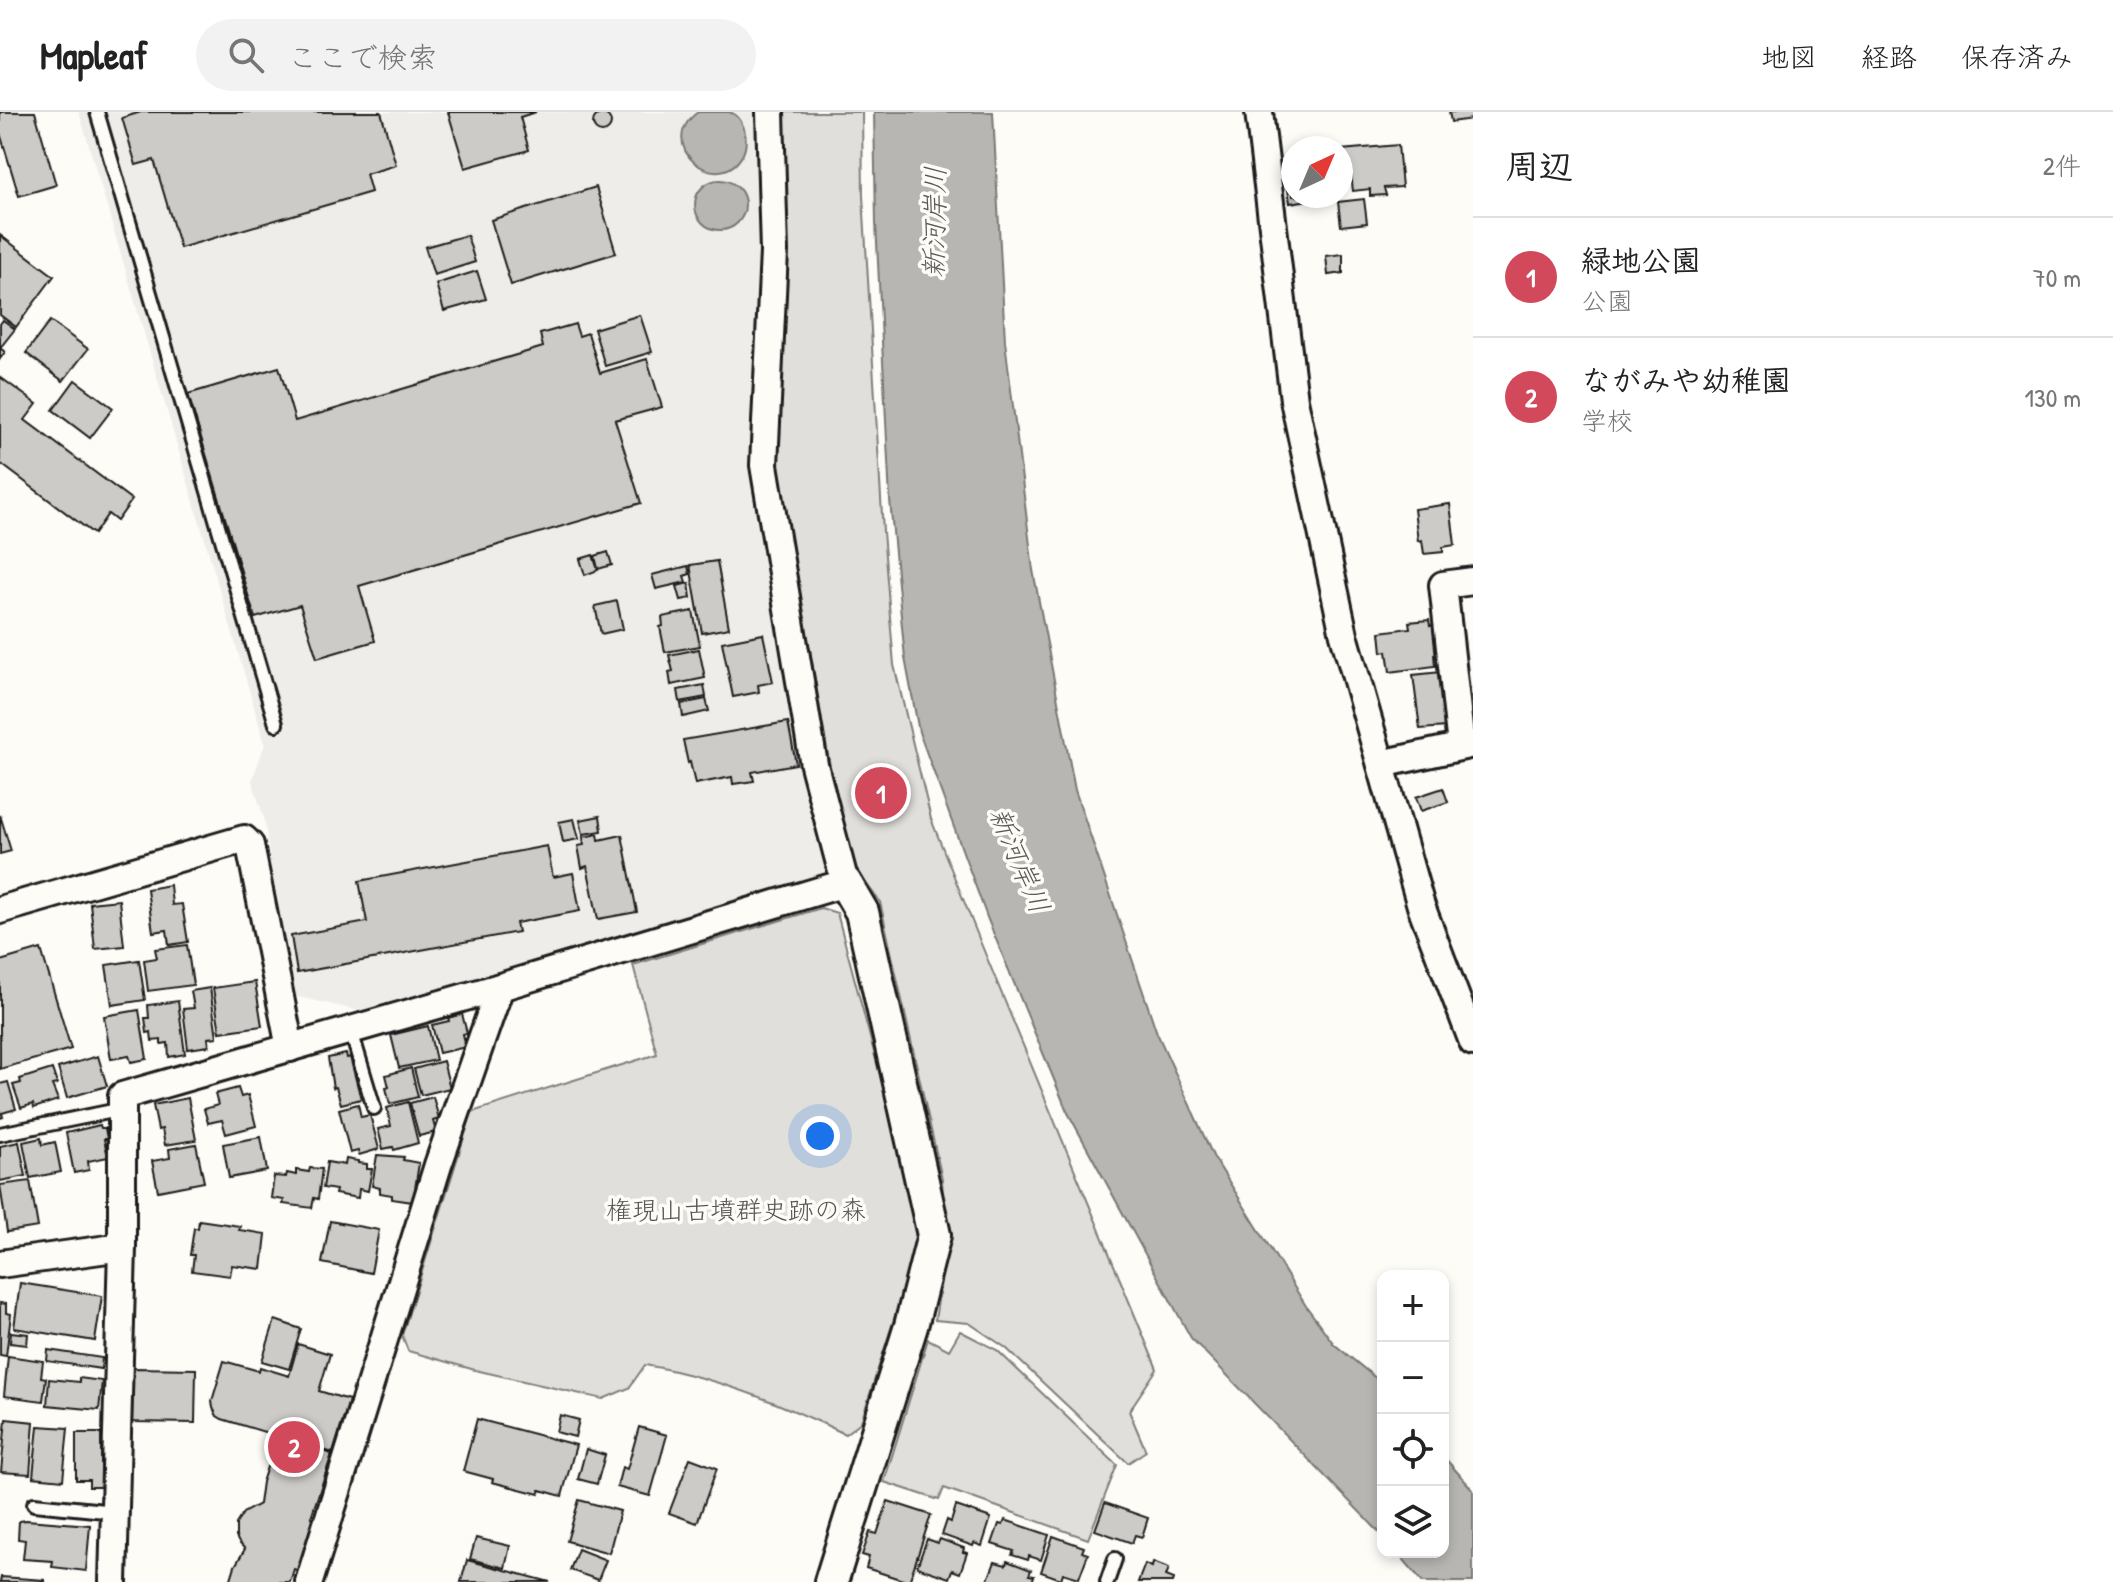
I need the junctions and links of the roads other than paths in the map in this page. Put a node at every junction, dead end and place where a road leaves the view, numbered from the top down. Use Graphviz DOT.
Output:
graph roads {
  1 [pos="97,112"];
  2 [pos="770,112"];
  3 [pos="1259,112"];
  4 [pos="1473,581"];
  5 [pos="276,724"];
  6 [pos="1467,745"];
  7 [pos="1381,764"];
  8 [pos="845,883"];
  9 [pos="0,910"];
  10 [pos="500,987"];
  11 [pos="351,1031"];
  12 [pos="1473,1042"];
  13 [pos="290,1048"];
  14 [pos="374,1108"];
  15 [pos="123,1109"];
  16 [pos="0,1134"];
  17 [pos="122,1247"];
  18 [pos="0,1264"];
  19 [pos="34,1504"];
  20 [pos="115,1512"];
  21 [pos="1115,1559"];
  22 [pos="839,1580"];
  23 [pos="113,1582"];
  24 [pos="309,1582"];
  25 [pos="1107,1582"];
  1 -- 5 [label="lane"];
  2 -- 8 [label="street"];
  3 -- 7 [label="street"];
  4 -- 6 [label="street"];
  6 -- 7 [label="street"];
  7 -- 12 [label="street"];
  8 -- 10 [label="street"];
  8 -- 22 [label="street"];
  9 -- 13 [label="street"];
  10 -- 11 [label="street"];
  10 -- 24 [label="street"];
  11 -- 13 [label="street"];
  11 -- 14 [label="lane"];
  13 -- 15 [label="street"];
  15 -- 16 [label="lane"];
  15 -- 17 [label="street"];
  17 -- 18 [label="street"];
  17 -- 20 [label="street"];
  19 -- 20 [label="lane"];
  20 -- 23 [label="street"];
  21 -- 25 [label="lane"];
}
